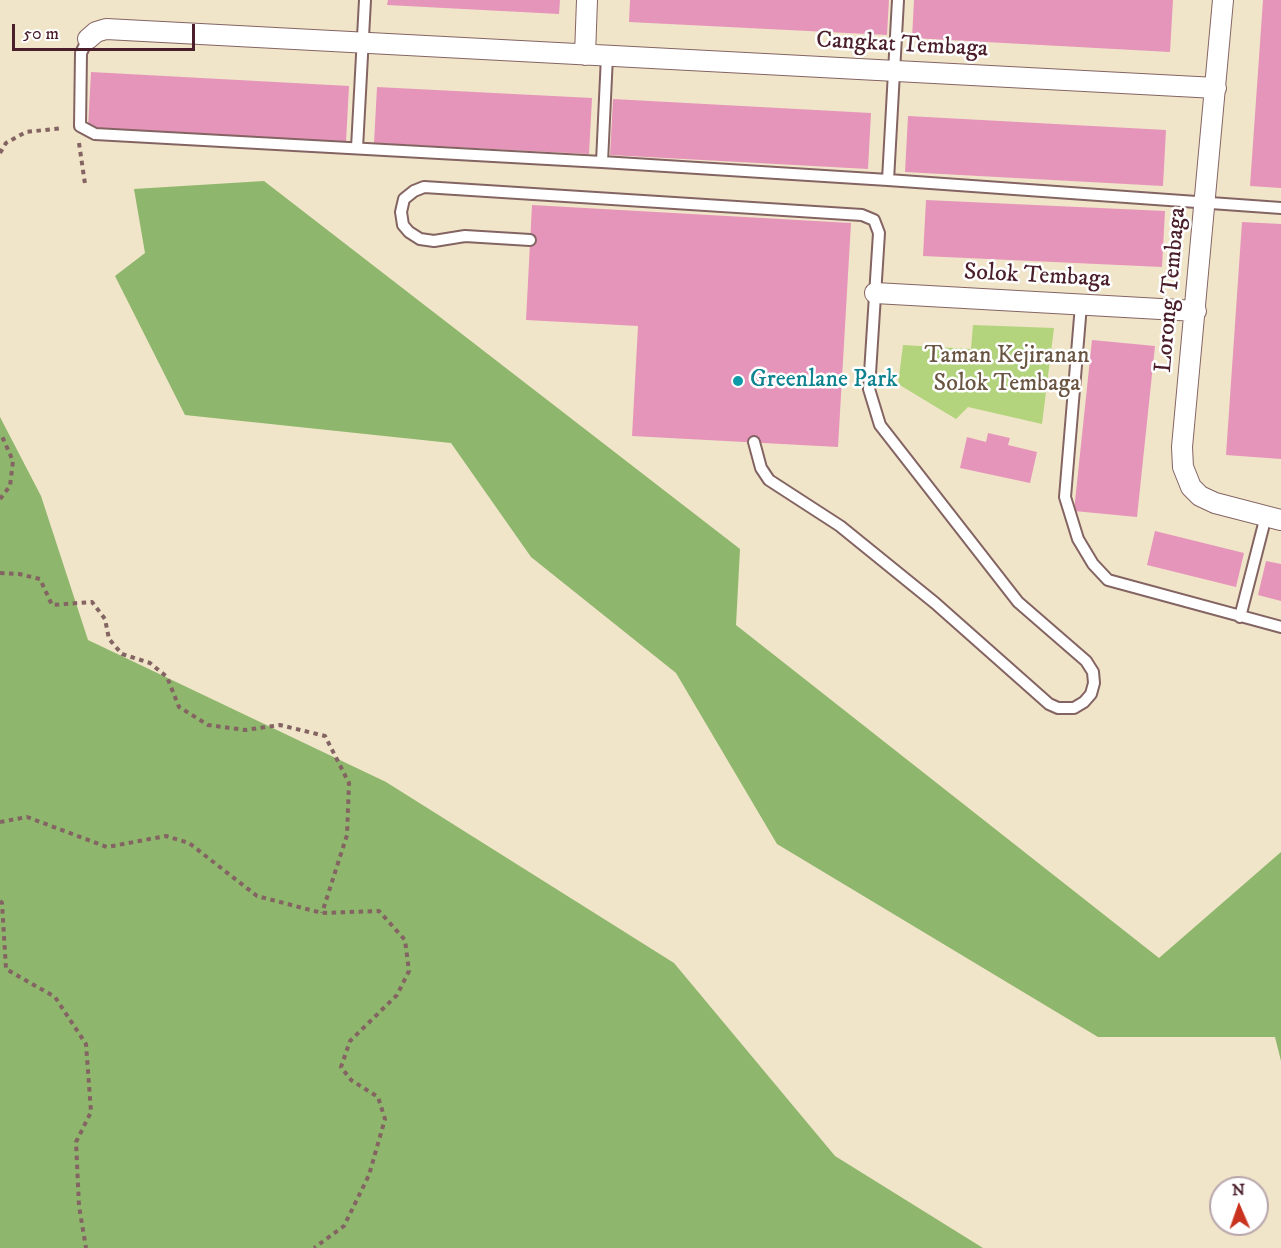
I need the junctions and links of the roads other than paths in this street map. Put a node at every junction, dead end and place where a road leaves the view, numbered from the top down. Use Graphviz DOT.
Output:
graph roads {
  1 [pos="365,0"];
  2 [pos="587,0"];
  3 [pos="898,0"];
  4 [pos="1223,0"];
  5 [pos="88,39"];
  6 [pos="363,43"];
  7 [pos="585,55"];
  8 [pos="607,56"];
  9 [pos="894,71"];
  10 [pos="1215,88"];
  11 [pos="357,148"];
  12 [pos="602,162"];
  13 [pos="888,180"];
  14 [pos="1206,203"];
  15 [pos="1281,208"];
  16 [pos="530,240"];
  17 [pos="875,293"];
  18 [pos="1081,305"];
  19 [pos="1196,311"];
  20 [pos="754,442"];
  21 [pos="1273,518"];
  22 [pos="1240,617"];
  23 [pos="1281,627"];
  1 -- 6 [label="lane"];
  2 -- 7 [label="street"];
  3 -- 9 [label="lane"];
  4 -- 10 [label="street, Lorong Tembaga"];
  5 -- 6 [label="street, Cangkat Tembaga"];
  5 -- 11 [label="lane"];
  6 -- 7 [label="street, Cangkat Tembaga"];
  6 -- 11 [label="lane"];
  7 -- 8 [label="street, Cangkat Tembaga"];
  8 -- 9 [label="street, Cangkat Tembaga"];
  8 -- 12 [label="lane"];
  9 -- 10 [label="street, Cangkat Tembaga"];
  9 -- 13 [label="lane"];
  10 -- 14 [label="street, Lorong Tembaga"];
  11 -- 12 [label="lane"];
  12 -- 13 [label="lane"];
  13 -- 14 [label="lane"];
  14 -- 15 [label="lane"];
  14 -- 19 [label="street, Lorong Tembaga"];
  16 -- 17 [label="lane"];
  17 -- 18 [label="street, Solok Tembaga"];
  17 -- 20 [label="lane"];
  18 -- 19 [label="street, Solok Tembaga"];
  18 -- 22 [label="lane"];
  19 -- 21 [label="street, Lorong Tembaga"];
  21 -- 22 [label="lane"];
  22 -- 23 [label="lane"];
}
